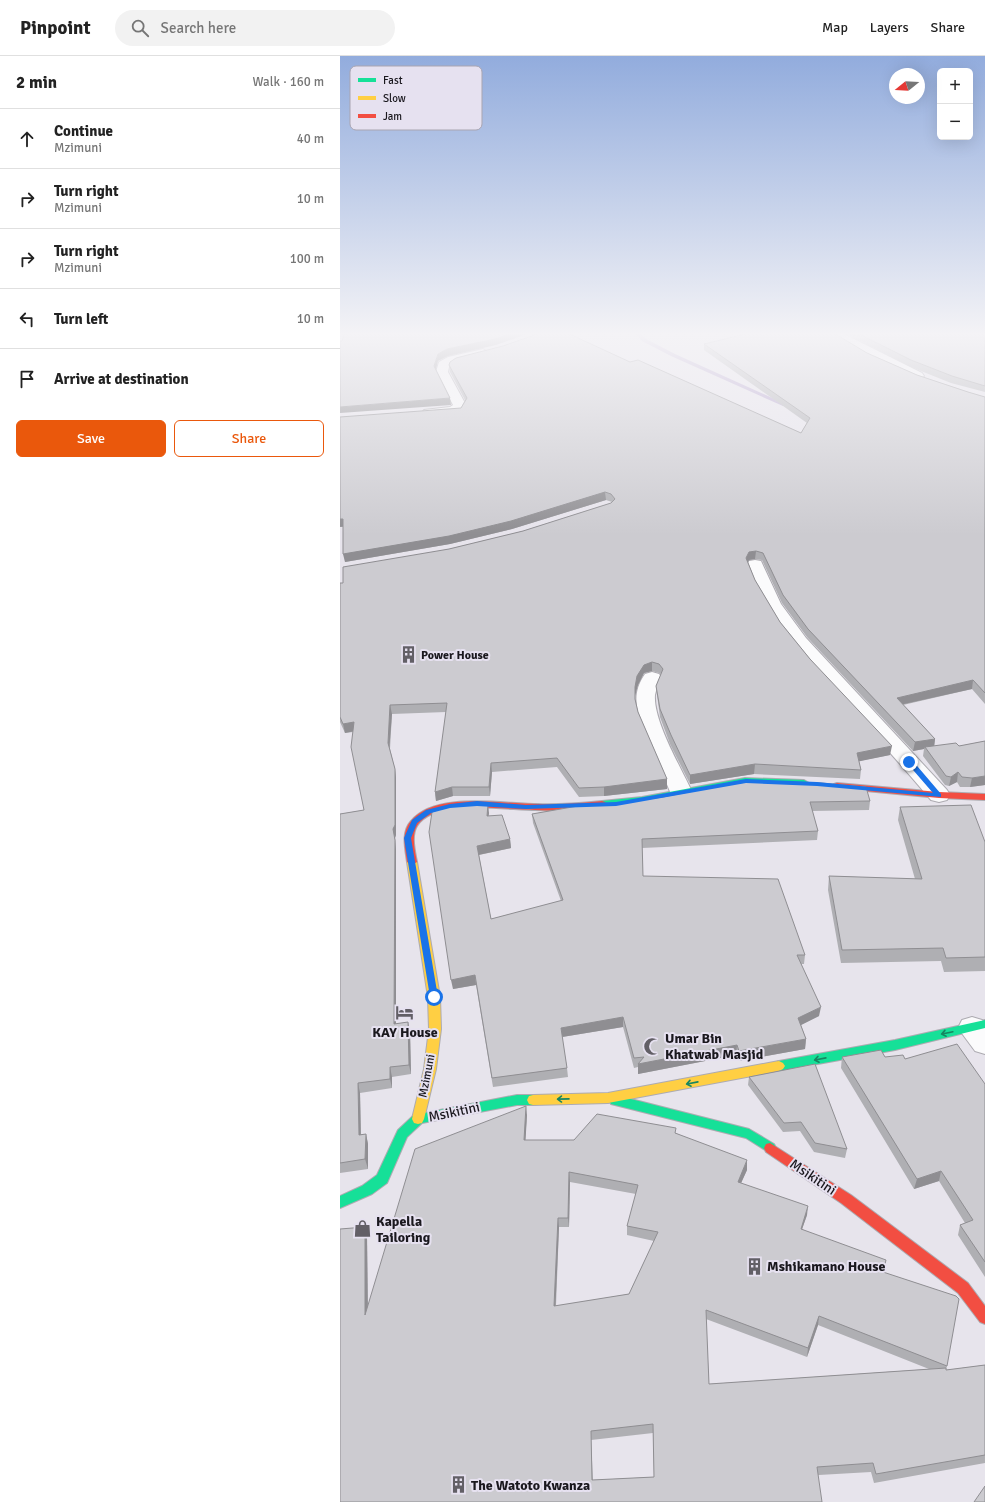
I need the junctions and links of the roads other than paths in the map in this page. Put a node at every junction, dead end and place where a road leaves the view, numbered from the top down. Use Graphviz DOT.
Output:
graph roads {
  1 [pos="457,399"];
  2 [pos="414,414"];
  3 [pos="756,565"];
  4 [pos="652,678"];
  5 [pos="682,794"];
  6 [pos="939,795"];
  7 [pos="985,797"];
  8 [pos="981,1032"];
  9 [pos="608,1098"];
  10 [pos="418,1119"];
  11 [pos="340,1202"];
  12 [pos="985,1317"];
  1 -- 2 [label="street"];
  3 -- 6 [label="street"];
  4 -- 5 [label="street"];
  5 -- 6 [label="street, Mzimuni"];
  5 -- 10 [label="street, Mzimuni"];
  6 -- 7 [label="street, Mzimuni"];
  8 -- 9 [label="street, Msikitini, one-way"];
  9 -- 10 [label="street, Msikitini, one-way"];
  9 -- 12 [label="street, Msikitini"];
  10 -- 11 [label="street, Msikitini"];
}
